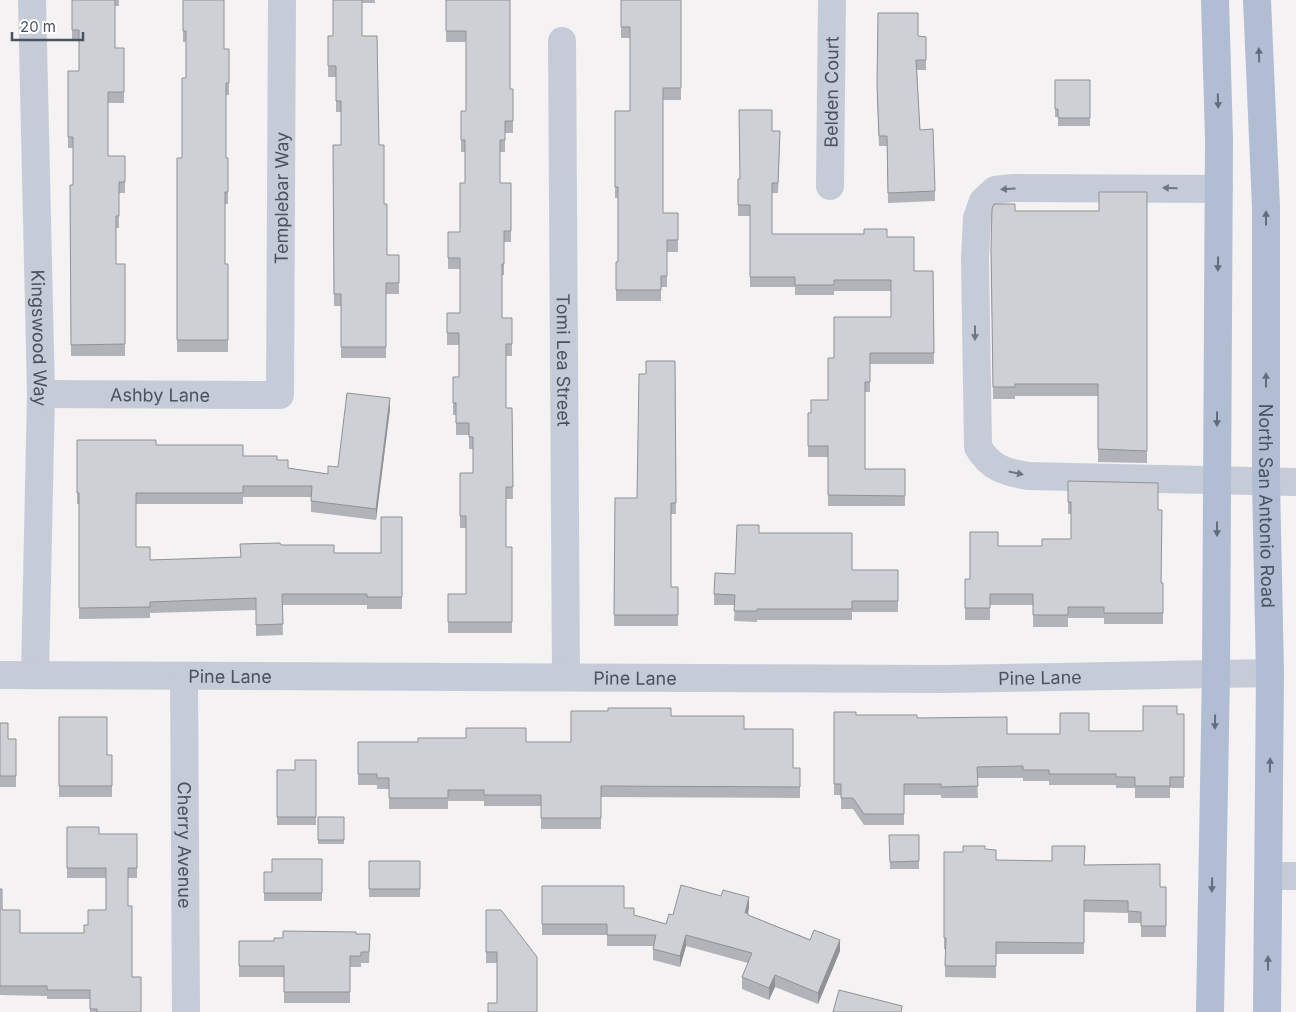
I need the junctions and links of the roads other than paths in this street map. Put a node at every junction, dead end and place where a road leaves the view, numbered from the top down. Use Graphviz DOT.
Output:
graph roads {
  1 [pos="32,0"];
  2 [pos="282,0"];
  3 [pos="832,0"];
  4 [pos="1215,0"];
  5 [pos="1257,0"];
  6 [pos="562,41"];
  7 [pos="830,186"];
  8 [pos="1219,189"];
  9 [pos="40,394"];
  10 [pos="280,395"];
  11 [pos="1217,480"];
  12 [pos="1266,482"];
  13 [pos="1296,482"];
  14 [pos="1216,673"];
  15 [pos="1270,673"];
  16 [pos="0,675"];
  17 [pos="34,675"];
  18 [pos="184,677"];
  19 [pos="566,677"];
  20 [pos="1269,876"];
  21 [pos="1296,876"];
  22 [pos="186,1012"];
  23 [pos="1210,1012"];
  24 [pos="1267,1012"];
  1 -- 9 [label="street, Kingswood Way"];
  2 -- 10 [label="street, Templebar Way"];
  3 -- 7 [label="street, Belden Court"];
  4 -- 8 [label="main road, one-way"];
  12 -- 5 [label="main road, North San Antonio Road, one-way"];
  6 -- 19 [label="street, Tomi Lea Street"];
  8 -- 11 [label="main road, one-way"];
  8 -- 11 [label="street, one-way"];
  9 -- 10 [label="street, Ashby Lane"];
  9 -- 17 [label="street, Kingswood Way"];
  11 -- 12 [label="street"];
  11 -- 14 [label="main road, one-way"];
  12 -- 13 [label="street"];
  12 -- 15 [label="main road, North San Antonio Road"];
  14 -- 15 [label="street, Pine Lane"];
  14 -- 19 [label="street, Pine Lane"];
  14 -- 23 [label="main road, one-way"];
  20 -- 15 [label="main road, North San Antonio Road, one-way"];
  16 -- 17 [label="street, Pine Lane"];
  17 -- 18 [label="street, Pine Lane"];
  18 -- 19 [label="street, Pine Lane"];
  18 -- 22 [label="street, Cherry Avenue"];
  20 -- 21 [label="street"];
  24 -- 20 [label="main road, North San Antonio Road, one-way"];
}
